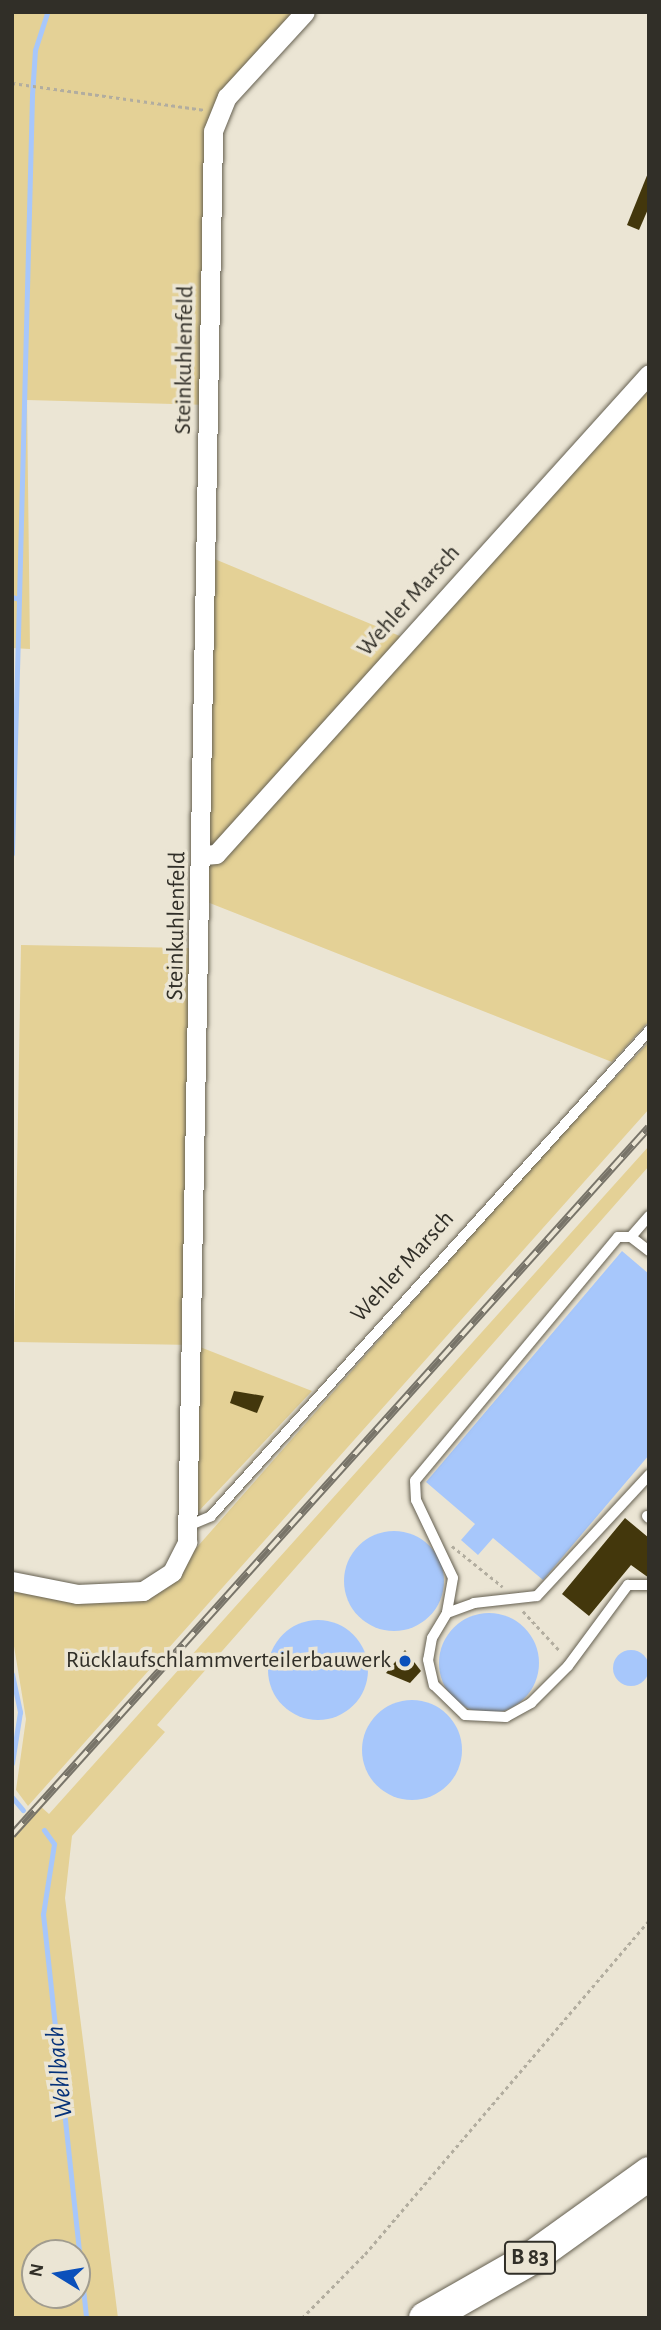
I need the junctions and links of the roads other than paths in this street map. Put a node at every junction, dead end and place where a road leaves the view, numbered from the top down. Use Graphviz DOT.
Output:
graph roads {
  1 [pos="305,12"];
  2 [pos="649,374"];
  3 [pos="204,855"];
  4 [pos="649,1031"];
  5 [pos="649,1216"];
  6 [pos="631,1237"];
  7 [pos="649,1251"];
  8 [pos="649,1475"];
  9 [pos="188,1526"];
  10 [pos="12,1581"];
  11 [pos="649,1585"];
  12 [pos="447,1613"];
  13 [pos="649,2173"];
  14 [pos="425,2318"];
  1 -- 3 [label="street, Steinkuhlenfeld"];
  2 -- 3 [label="street, Wehler Marsch"];
  3 -- 9 [label="street, Steinkuhlenfeld"];
  4 -- 9 [label="lane, Wehler Marsch"];
  5 -- 6 [label="lane"];
  6 -- 7 [label="lane"];
  6 -- 12 [label="lane"];
  8 -- 12 [label="lane"];
  9 -- 10 [label="street, Steinkuhlenfeld"];
  11 -- 12 [label="lane"];
  13 -- 14 [label="highway, B 83"];
}
